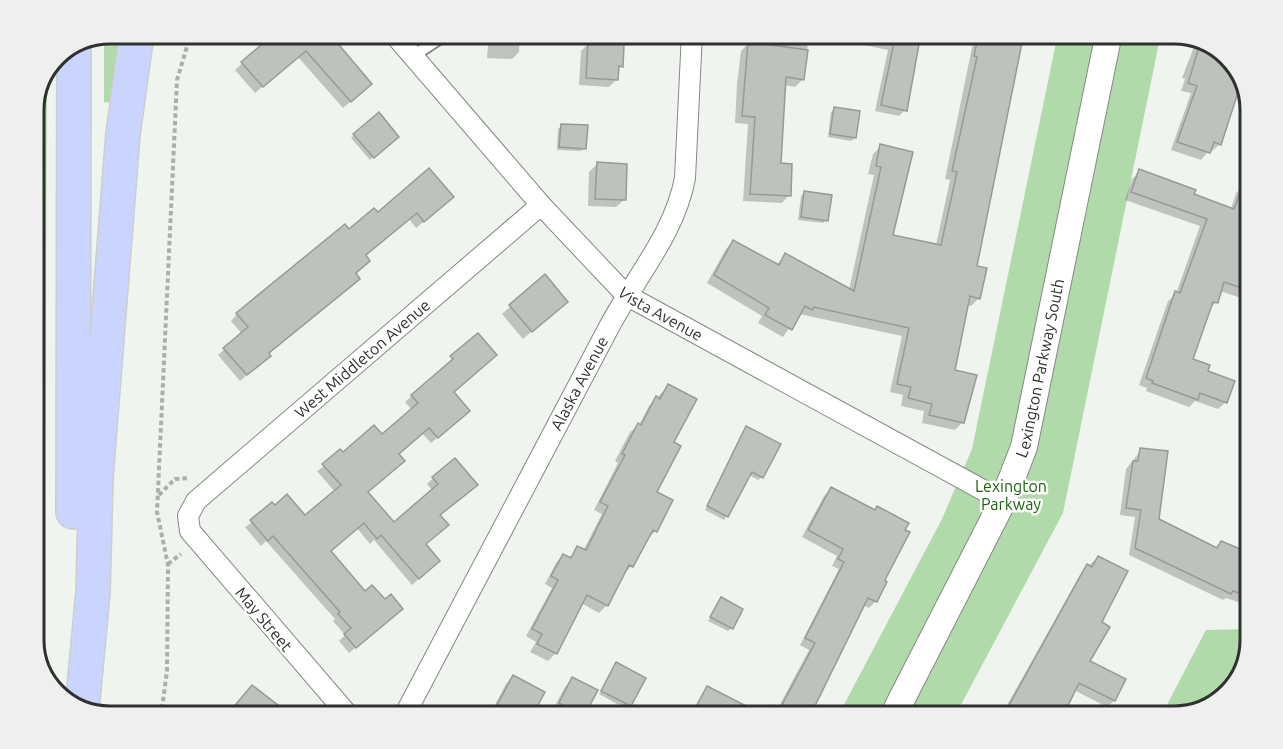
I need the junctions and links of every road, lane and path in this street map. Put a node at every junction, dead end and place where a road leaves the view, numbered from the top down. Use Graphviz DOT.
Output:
graph roads {
  1 [pos="136,43"];
  2 [pos="188,43"];
  3 [pos="401,43"];
  4 [pos="432,43"];
  5 [pos="692,43"];
  6 [pos="1107,43"];
  7 [pos="74,54"];
  8 [pos="412,56"];
  9 [pos="540,205"];
  10 [pos="626,295"];
  11 [pos="1003,501"];
  12 [pos="188,516"];
  13 [pos="73,695"];
  14 [pos="83,699"];
  15 [pos="162,706"];
  16 [pos="340,706"];
  17 [pos="409,706"];
  18 [pos="898,706"];
  1 -- 14 [label="highway"];
  2 -- 15 [label="path"];
  3 -- 8 [label="street, Vista Avenue"];
  4 -- 8 [label="lane"];
  5 -- 10 [label="street, Alaska Avenue"];
  6 -- 11 [label="street, Lexington Parkway South"];
  7 -- 13 [label="highway"];
  8 -- 9 [label="street, Vista Avenue"];
  9 -- 10 [label="street, Vista Avenue"];
  9 -- 12 [label="street, West Middleton Avenue"];
  10 -- 11 [label="street, Vista Avenue"];
  10 -- 17 [label="street, Alaska Avenue"];
  11 -- 18 [label="street, Lexington Parkway South"];
  12 -- 16 [label="street, May Street"];
}
